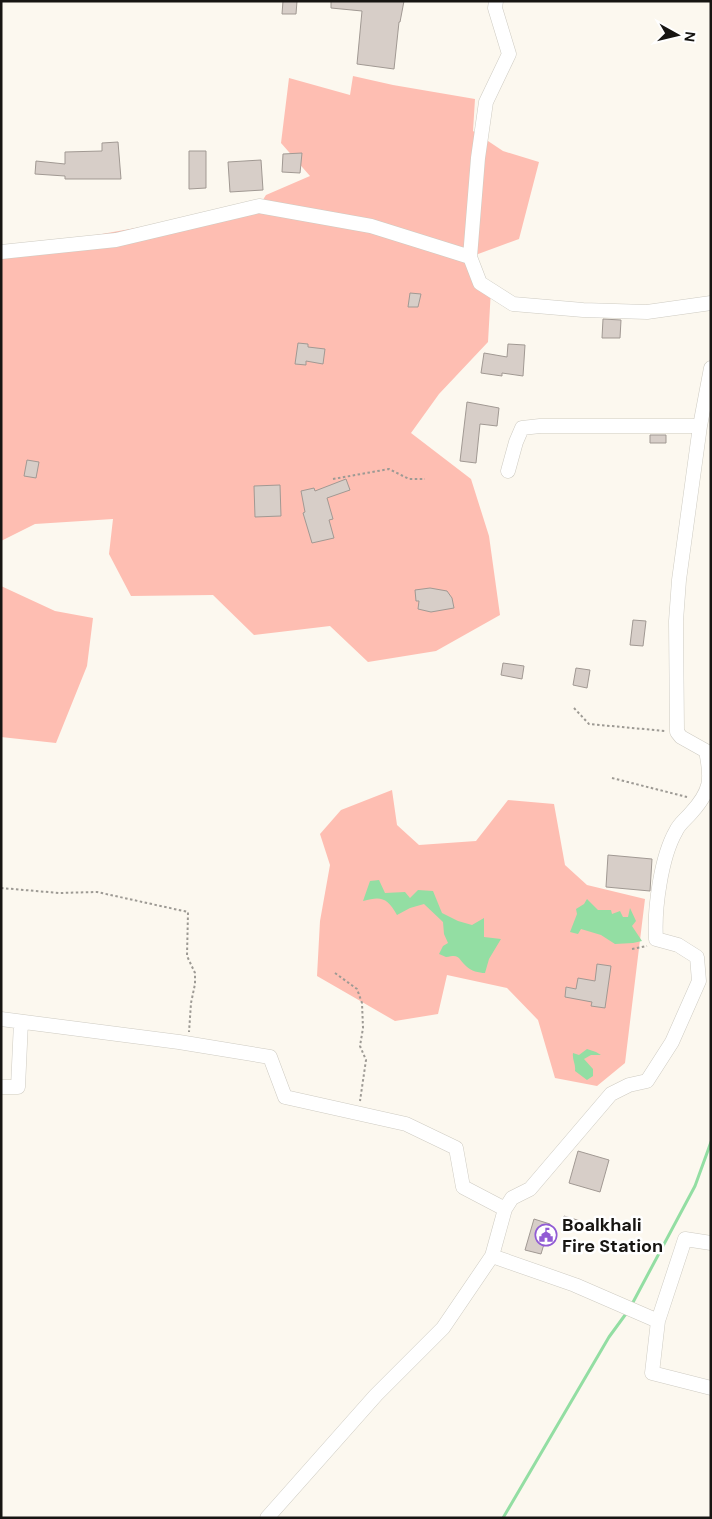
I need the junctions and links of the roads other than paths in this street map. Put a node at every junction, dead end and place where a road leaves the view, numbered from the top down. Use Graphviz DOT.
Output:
graph roads {
  1 [pos="496,1"];
  2 [pos="1,252"];
  3 [pos="470,257"];
  4 [pos="711,303"];
  5 [pos="711,368"];
  6 [pos="700,426"];
  7 [pos="508,471"];
  8 [pos="1,1019"];
  9 [pos="20,1022"];
  10 [pos="1,1087"];
  11 [pos="505,1209"];
  12 [pos="711,1244"];
  13 [pos="492,1256"];
  14 [pos="658,1321"];
  15 [pos="711,1388"];
  16 [pos="267,1518"];
  1 -- 3 [label="street"];
  2 -- 3 [label="street"];
  3 -- 4 [label="street"];
  5 -- 6 [label="street"];
  6 -- 7 [label="street"];
  6 -- 11 [label="street"];
  8 -- 9 [label="street"];
  9 -- 10 [label="street"];
  9 -- 11 [label="street"];
  11 -- 13 [label="street"];
  12 -- 14 [label="street"];
  13 -- 14 [label="street"];
  13 -- 16 [label="street"];
  14 -- 15 [label="street"];
}
